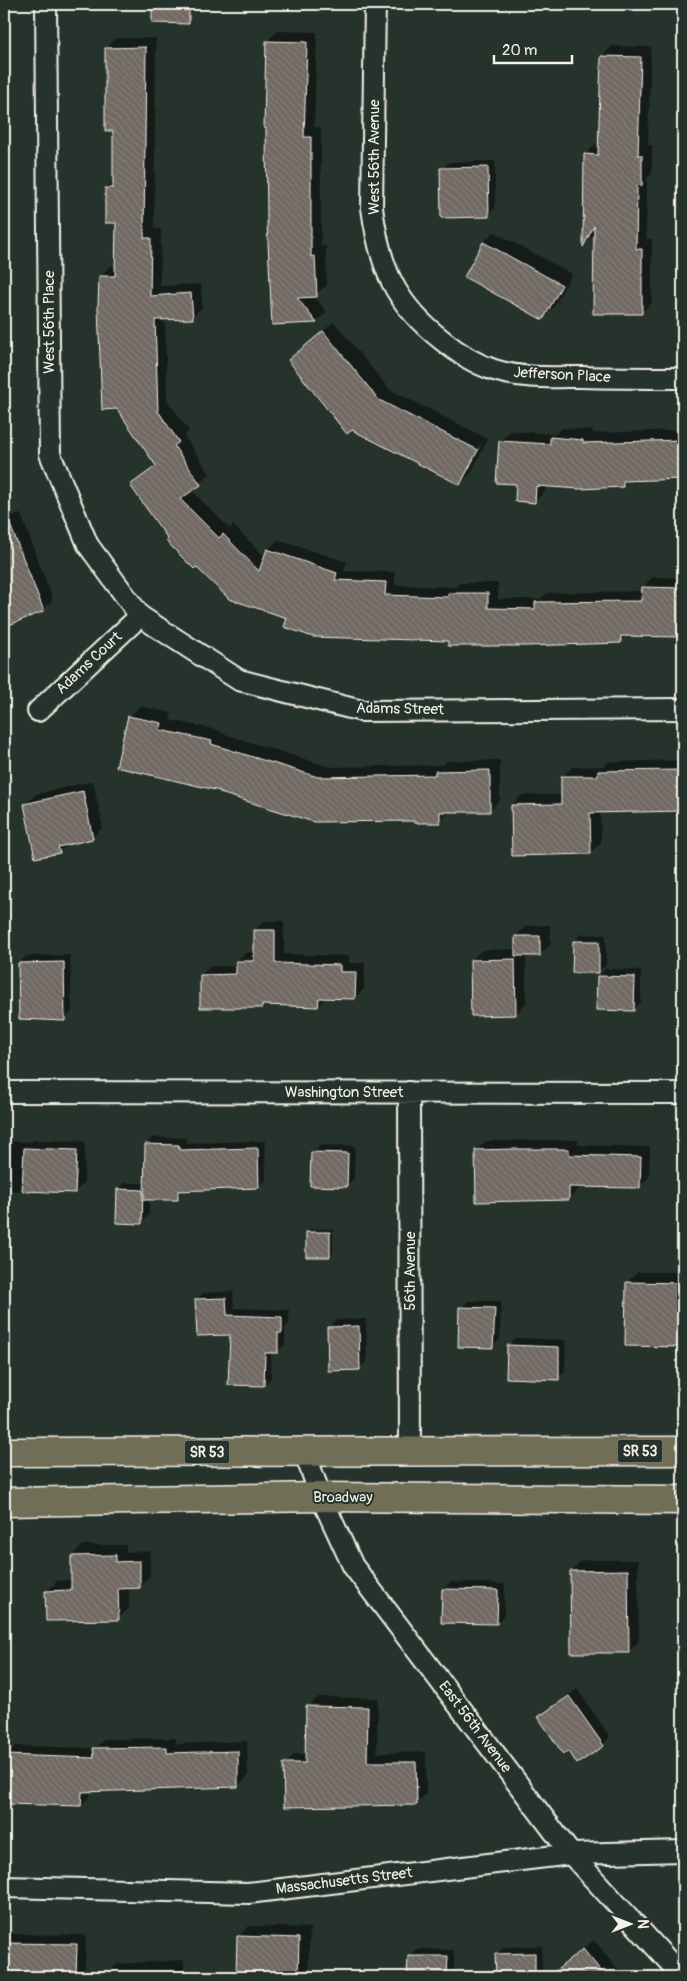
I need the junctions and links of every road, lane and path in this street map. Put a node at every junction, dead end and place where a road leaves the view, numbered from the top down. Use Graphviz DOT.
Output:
graph roads {
  1 [pos="46,4"];
  2 [pos="375,4"];
  3 [pos="448,345"];
  4 [pos="683,378"];
  5 [pos="140,616"];
  6 [pos="683,709"];
  7 [pos="38,711"];
  8 [pos="4,1092"];
  9 [pos="409,1092"];
  10 [pos="683,1093"];
  11 [pos="410,1451"];
  12 [pos="683,1451"];
  13 [pos="4,1452"];
  14 [pos="304,1452"];
  15 [pos="321,1497"];
  16 [pos="683,1500"];
  17 [pos="4,1502"];
  18 [pos="683,1850"];
  19 [pos="571,1854"];
  20 [pos="4,1887"];
  21 [pos="683,1977"];
  1 -- 5 [label="street, West 56th Place"];
  2 -- 3 [label="street, West 56th Avenue"];
  3 -- 4 [label="street, Jefferson Place"];
  5 -- 6 [label="street, Adams Street"];
  5 -- 7 [label="street, Adams Court"];
  8 -- 9 [label="street, Washington Street"];
  9 -- 10 [label="street, Washington Street"];
  9 -- 11 [label="street, 56th Avenue"];
  11 -- 12 [label="main road, SR 53"];
  11 -- 14 [label="main road, SR 53"];
  13 -- 14 [label="main road, SR 53"];
  14 -- 15 [label="street, East 56th Avenue"];
  15 -- 16 [label="main road, Broadway"];
  15 -- 17 [label="main road, Broadway"];
  15 -- 19 [label="street, East 56th Avenue"];
  18 -- 19 [label="street, Massachusetts Street"];
  19 -- 20 [label="street, Massachusetts Street"];
  19 -- 21 [label="street, East 56th Avenue"];
}
